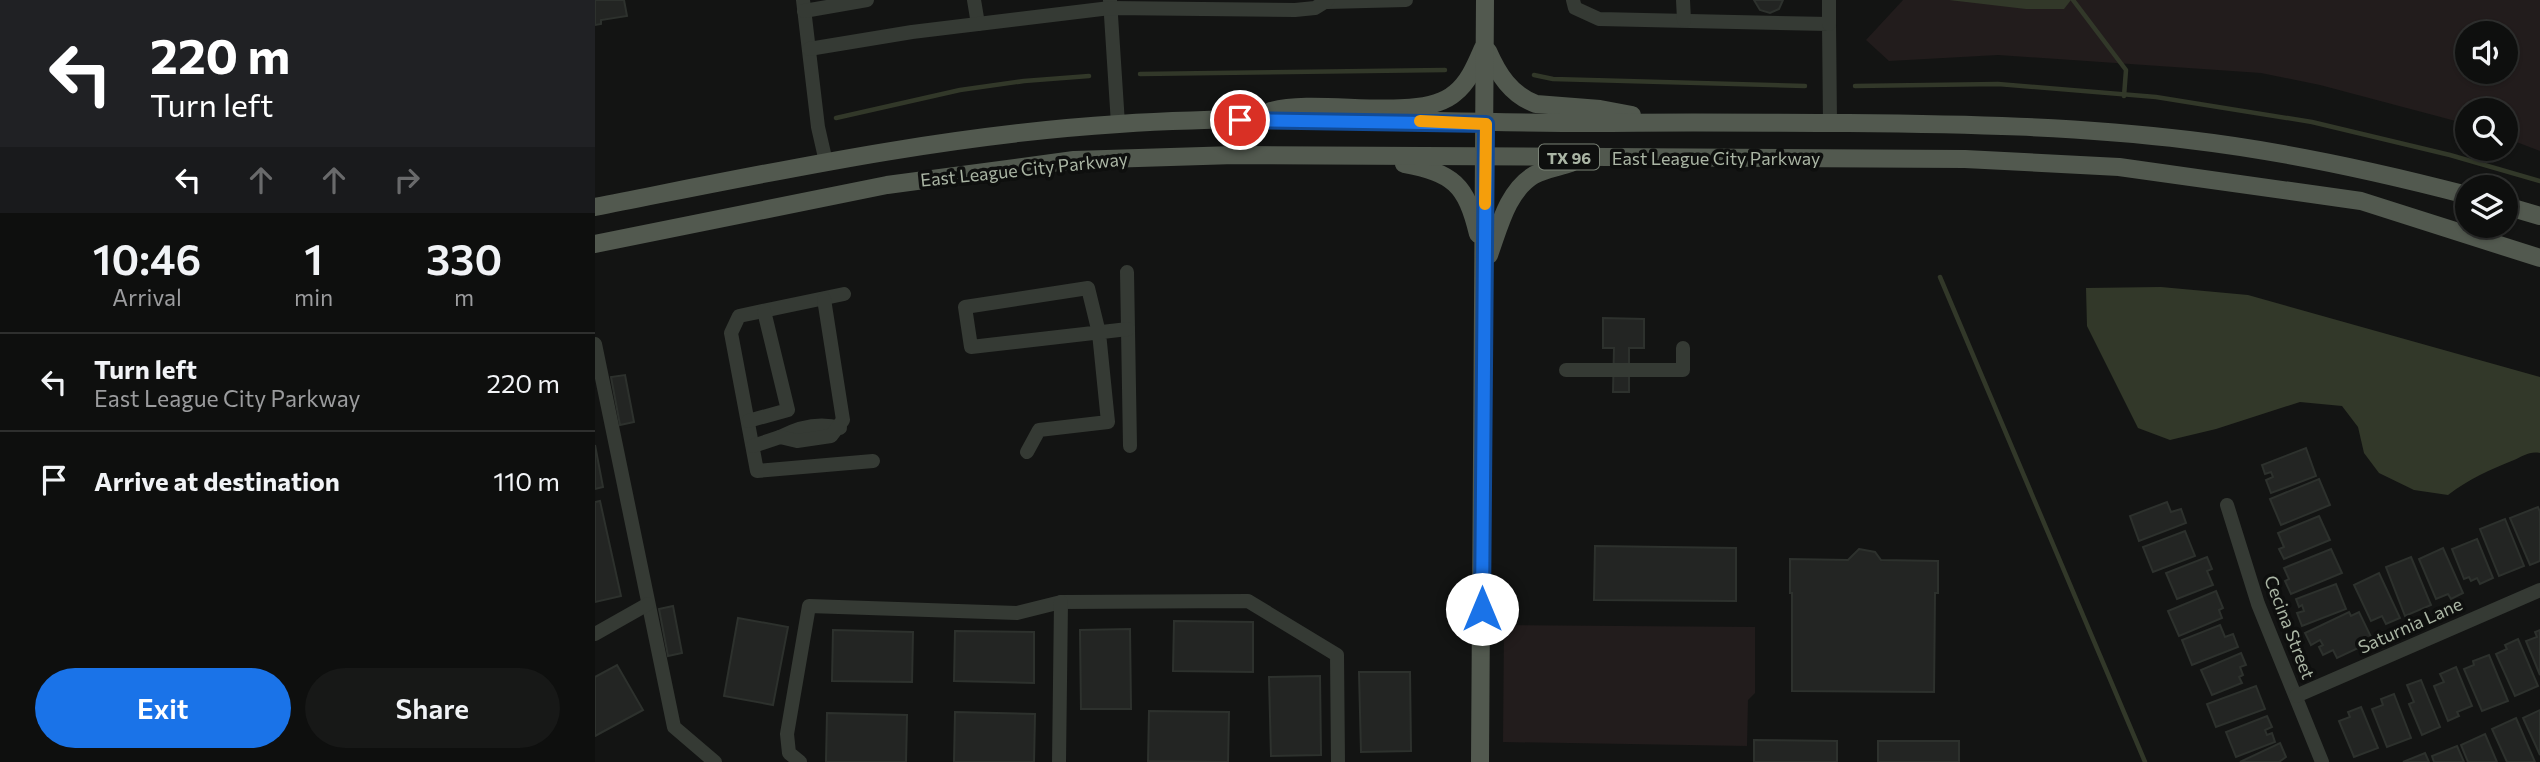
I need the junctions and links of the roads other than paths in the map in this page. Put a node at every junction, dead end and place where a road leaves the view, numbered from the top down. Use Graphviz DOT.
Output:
graph roads {
  1 [pos="867,0"];
  2 [pos="974,0"];
  3 [pos="1395,0"];
  4 [pos="1406,0"];
  5 [pos="1485,0"];
  6 [pos="1573,0"];
  7 [pos="1683,0"];
  8 [pos="1829,0"];
  9 [pos="1328,1"];
  10 [pos="1110,4"];
  11 [pos="803,5"];
  12 [pos="1294,5"];
  13 [pos="1684,20"];
  14 [pos="978,24"];
  15 [pos="1829,24"];
  16 [pos="1485,45"];
  17 [pos="809,49"];
  18 [pos="1240,120"];
  19 [pos="1668,122"];
  20 [pos="1831,123"];
  21 [pos="1118,124"];
  22 [pos="1486,124"];
  23 [pos="1356,156"];
  24 [pos="1486,158"];
  25 [pos="1590,158"];
  26 [pos="826,162"];
  27 [pos="2455,192"];
  28 [pos="595,208"];
  29 [pos="2518,210"];
  30 [pos="2540,216"];
  31 [pos="595,244"];
  32 [pos="2540,258"];
  33 [pos="1485,265"];
  34 [pos="1128,272"];
  35 [pos="844,295"];
  36 [pos="824,299"];
  37 [pos="764,312"];
  38 [pos="1128,329"];
  39 [pos="1099,333"];
  40 [pos="595,344"];
  41 [pos="1683,348"];
  42 [pos="1566,370"];
  43 [pos="601,406"];
  44 [pos="748,421"];
  45 [pos="753,446"];
  46 [pos="1130,446"];
  47 [pos="1027,452"];
  48 [pos="873,461"];
  49 [pos="2227,505"];
  50 [pos="2540,590"];
  51 [pos="1061,601"];
  52 [pos="648,604"];
  53 [pos="595,634"];
  54 [pos="2296,696"];
  55 [pos="715,762"];
  56 [pos="800,762"];
  57 [pos="1059,762"];
  58 [pos="1338,762"];
  59 [pos="1481,762"];
  60 [pos="2322,762"];
  1 -- 11 [label="street"];
  2 -- 14 [label="street"];
  3 -- 4 [label="street"];
  3 -- 9 [label="street"];
  5 -- 16 [label="main road"];
  6 -- 13 [label="street"];
  7 -- 13 [label="street"];
  8 -- 15 [label="street"];
  9 -- 12 [label="street"];
  10 -- 12 [label="street"];
  10 -- 14 [label="street"];
  10 -- 21 [label="street"];
  11 -- 17 [label="street"];
  13 -- 15 [label="street"];
  14 -- 17 [label="street"];
  15 -- 20 [label="street"];
  16 -- 18 [label="main road"];
  16 -- 19 [label="main road"];
  16 -- 22 [label="main road"];
  17 -- 26 [label="street"];
  18 -- 21 [label="main road, East League City Parkway / TX 96"];
  18 -- 22 [label="main road, East League City Parkway / TX 96"];
  19 -- 20 [label="main road, East League City Parkway / TX 96"];
  19 -- 22 [label="main road, East League City Parkway / TX 96"];
  20 -- 27 [label="main road, East League City Parkway / TX 96"];
  21 -- 26 [label="main road, East League City Parkway / TX 96"];
  22 -- 24 [label="main road"];
  23 -- 24 [label="main road, East League City Parkway / TX 96"];
  23 -- 31 [label="main road, East League City Parkway / TX 96"];
  23 -- 33 [label="main road"];
  24 -- 25 [label="main road, East League City Parkway / TX 96"];
  24 -- 33 [label="main road"];
  25 -- 32 [label="main road, East League City Parkway / TX 96"];
  25 -- 33 [label="main road"];
  26 -- 28 [label="main road, East League City Parkway / TX 96"];
  29 -- 30 [label="main road"];
  33 -- 59 [label="main road"];
  34 -- 38 [label="street"];
  35 -- 36 [label="street"];
  36 -- 37 [label="street"];
  36 -- 45 [label="street"];
  37 -- 44 [label="street"];
  37 -- 44 [label="street"];
  38 -- 39 [label="street"];
  38 -- 46 [label="street"];
  39 -- 39 [label="street"];
  39 -- 47 [label="street"];
  40 -- 43 [label="street"];
  41 -- 42 [label="street"];
  43 -- 52 [label="street"];
  44 -- 45 [label="street"];
  45 -- 48 [label="street"];
  49 -- 54 [label="street, Cecina Street"];
  50 -- 54 [label="street, Saturnia Lane"];
  51 -- 56 [label="street"];
  51 -- 57 [label="street"];
  51 -- 58 [label="street"];
  52 -- 53 [label="street"];
  52 -- 55 [label="street"];
  54 -- 60 [label="street, Cecina Street"];
}
